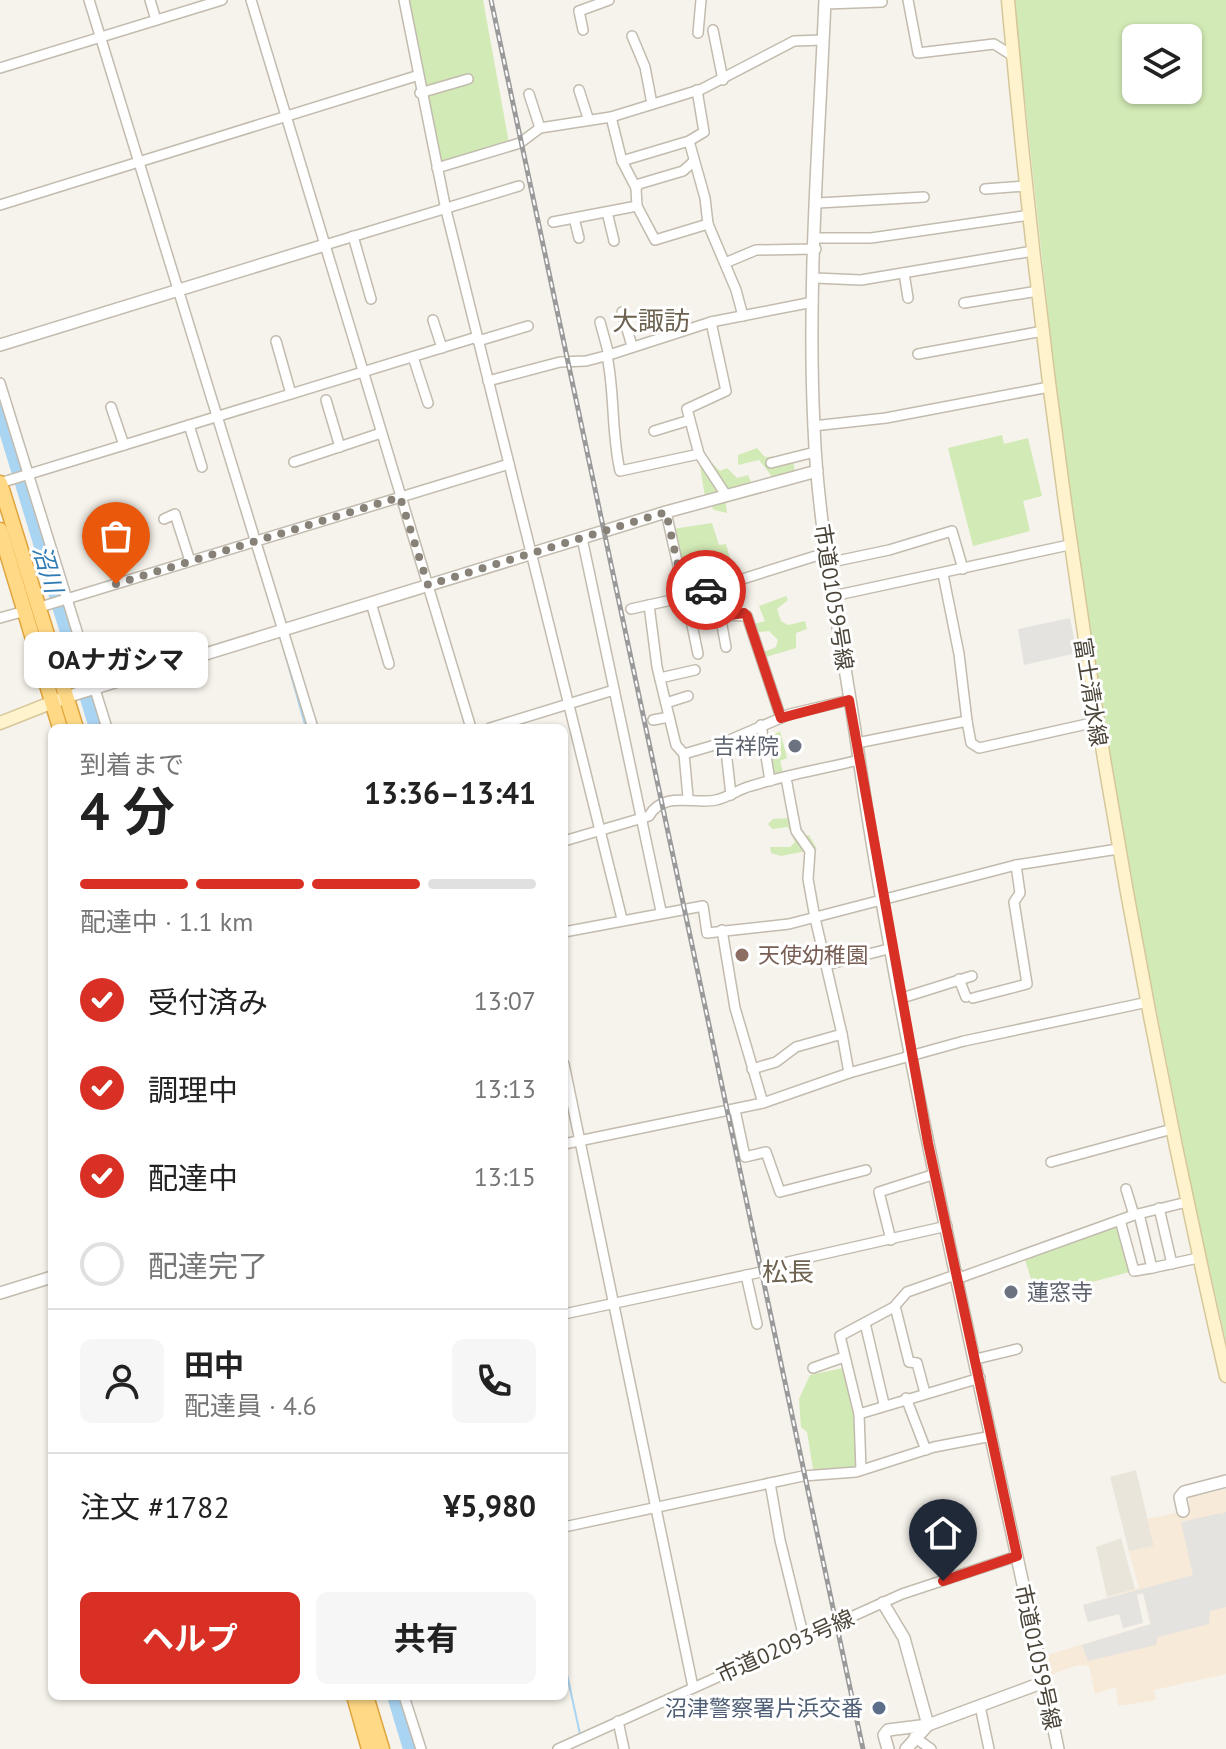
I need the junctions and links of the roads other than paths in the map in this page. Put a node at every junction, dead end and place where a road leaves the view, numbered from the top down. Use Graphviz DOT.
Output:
graph roads {
  1 [pos="89,0"];
  2 [pos="150,0"];
  3 [pos="222,0"];
  4 [pos="251,0"];
  5 [pos="404,0"];
  6 [pos="606,0"];
  7 [pos="701,0"];
  8 [pos="908,0"];
  9 [pos="1008,0"];
  10 [pos="825,2"];
  11 [pos="882,2"];
  12 [pos="156,20"];
  13 [pos="583,30"];
  14 [pos="713,30"];
  15 [pos="698,33"];
  16 [pos="632,36"];
  17 [pos="100,37"];
  18 [pos="823,40"];
  19 [pos="1013,56"];
  20 [pos="0,68"];
  21 [pos="416,76"];
  22 [pos="468,79"];
  23 [pos="723,80"];
  24 [pos="579,90"];
  25 [pos="697,90"];
  26 [pos="420,93"];
  27 [pos="529,94"];
  28 [pos="652,104"];
  29 [pos="286,116"];
  30 [pos="611,117"];
  31 [pos="588,118"];
  32 [pos="540,128"];
  33 [pos="689,141"];
  34 [pos="140,161"];
  35 [pos="622,161"];
  36 [pos="693,162"];
  37 [pos="437,168"];
  38 [pos="519,186"];
  39 [pos="1026,186"];
  40 [pos="636,188"];
  41 [pos="985,189"];
  42 [pos="924,197"];
  43 [pos="818,203"];
  44 [pos="0,205"];
  45 [pos="637,206"];
  46 [pos="446,210"];
  47 [pos="607,212"];
  48 [pos="1030,215"];
  49 [pos="574,218"];
  50 [pos="553,222"];
  51 [pos="708,224"];
  52 [pos="353,236"];
  53 [pos="579,238"];
  54 [pos="614,241"];
  55 [pos="816,243"];
  56 [pos="325,245"];
  57 [pos="1033,251"];
  58 [pos="725,263"];
  59 [pos="904,273"];
  60 [pos="815,278"];
  61 [pos="179,291"];
  62 [pos="1038,291"];
  63 [pos="908,298"];
  64 [pos="371,299"];
  65 [pos="813,302"];
  66 [pos="964,303"];
  67 [pos="622,312"];
  68 [pos="743,316"];
  69 [pos="433,320"];
  70 [pos="600,322"];
  71 [pos="711,322"];
  72 [pos="528,326"];
  73 [pos="1043,331"];
  74 [pos="478,339"];
  75 [pos="276,341"];
  76 [pos="0,345"];
  77 [pos="632,346"];
  78 [pos="442,348"];
  79 [pos="918,354"];
  80 [pos="608,356"];
  81 [pos="413,357"];
  82 [pos="363,372"];
  83 [pos="488,381"];
  84 [pos="0,383"];
  85 [pos="1049,387"];
  86 [pos="291,394"];
  87 [pos="326,400"];
  88 [pos="428,403"];
  89 [pos="111,407"];
  90 [pos="220,416"];
  91 [pos="690,420"];
  92 [pos="189,425"];
  93 [pos="813,426"];
  94 [pos="654,431"];
  95 [pos="381,433"];
  96 [pos="124,445"];
  97 [pos="340,447"];
  98 [pos="815,452"];
  99 [pos="699,454"];
  100 [pos="294,462"];
  101 [pos="771,463"];
  102 [pos="509,464"];
  103 [pos="202,467"];
  104 [pos="817,471"];
  105 [pos="28,475"];
  106 [pos="3,482"];
  107 [pos="726,495"];
  108 [pos="400,497"];
  109 [pos="666,512"];
  110 [pos="164,519"];
  111 [pos="0,530"];
  112 [pos="582,538"];
  113 [pos="256,541"];
  114 [pos="1069,545"];
  115 [pos="531,554"];
  116 [pos="826,558"];
  117 [pos="190,561"];
  118 [pos="963,569"];
  119 [pos="943,574"];
  120 [pos="428,585"];
  121 [pos="709,589"];
  122 [pos="686,596"];
  123 [pos="833,596"];
  124 [pos="65,600"];
  125 [pos="371,603"];
  126 [pos="649,605"];
  127 [pos="36,608"];
  128 [pos="631,609"];
  129 [pos="720,615"];
  130 [pos="0,618"];
  131 [pos="278,630"];
  132 [pos="726,647"];
  133 [pos="698,654"];
  134 [pos="389,664"];
  135 [pos="695,670"];
  136 [pos="660,678"];
  137 [pos="94,687"];
  138 [pos="614,690"];
  139 [pos="688,696"];
  140 [pos="65,697"];
  141 [pos="849,700"];
  142 [pos="568,702"];
  143 [pos="666,703"];
  144 [pos="532,714"];
  145 [pos="669,717"];
  146 [pos="781,718"];
  147 [pos="653,720"];
  148 [pos="967,721"];
  149 [pos="1096,722"];
  150 [pos="0,723"];
  151 [pos="61,724"];
  152 [pos="75,724"];
  153 [pos="106,724"];
  154 [pos="312,724"];
  155 [pos="470,724"];
  156 [pos="502,724"];
  157 [pos="535,724"];
  158 [pos="761,725"];
  159 [pos="725,742"];
  160 [pos="857,743"];
  161 [pos="684,754"];
  162 [pos="859,760"];
  163 [pos="786,778"];
  164 [pos="770,781"];
  165 [pos="731,795"];
  166 [pos="688,797"];
  167 [pos="642,818"];
  168 [pos="600,830"];
  169 [pos="568,840"];
  170 [pos="1118,849"];
  171 [pos="1016,865"];
  172 [pos="883,902"];
  173 [pos="661,911"];
  174 [pos="815,918"];
  175 [pos="622,919"];
  176 [pos="722,930"];
  177 [pos="568,931"];
  178 [pos="892,948"];
  179 [pos="826,965"];
  180 [pos="972,976"];
  181 [pos="959,979"];
  182 [pos="902,998"];
  183 [pos="1148,1002"];
  184 [pos="842,1034"];
  185 [pos="912,1055"];
  186 [pos="752,1069"];
  187 [pos="849,1073"];
  188 [pos="568,1082"];
  189 [pos="763,1103"];
  190 [pos="735,1110"];
  191 [pos="1172,1129"];
  192 [pos="581,1140"];
  193 [pos="568,1143"];
  194 [pos="1051,1162"];
  195 [pos="866,1170"];
  196 [pos="935,1174"];
  197 [pos="1126,1189"];
  198 [pos="1187,1202"];
  199 [pos="1159,1208"];
  200 [pos="1136,1215"];
  201 [pos="1120,1220"];
  202 [pos="947,1226"];
  203 [pos="891,1240"];
  204 [pos="1198,1258"];
  205 [pos="1172,1264"];
  206 [pos="1152,1268"];
  207 [pos="746,1275"];
  208 [pos="958,1276"];
  209 [pos="48,1278"];
  210 [pos="0,1293"];
  211 [pos="615,1304"];
  212 [pos="895,1306"];
  213 [pos="568,1313"];
  214 [pos="865,1323"];
  215 [pos="757,1324"];
  216 [pos="1017,1349"];
  217 [pos="844,1357"];
  218 [pos="976,1359"];
  219 [pos="813,1368"];
  220 [pos="1226,1376"];
  221 [pos="980,1378"];
  222 [pos="925,1393"];
  223 [pos="906,1398"];
  224 [pos="884,1404"];
  225 [pos="859,1414"];
  226 [pos="992,1436"];
  227 [pos="926,1450"];
  228 [pos="861,1470"];
  229 [pos="1226,1481"];
  230 [pos="770,1483"];
  231 [pos="658,1507"];
  232 [pos="1183,1511"];
  233 [pos="568,1526"];
  234 [pos="1017,1556"];
  235 [pos="888,1601"];
  236 [pos="804,1638"];
  237 [pos="1044,1682"];
  238 [pos="693,1687"];
  239 [pos="355,1700"];
  240 [pos="367,1700"];
  241 [pos="405,1700"];
  242 [pos="980,1706"];
  243 [pos="618,1721"];
  244 [pos="928,1725"];
  245 [pos="914,1737"];
  246 [pos="369,1749"];
  247 [pos="382,1749"];
  248 [pos="421,1749"];
  249 [pos="558,1749"];
  250 [pos="624,1749"];
  251 [pos="888,1749"];
  252 [pos="906,1749"];
  253 [pos="931,1749"];
  254 [pos="989,1749"];
  255 [pos="1058,1749"];
  1 -- 17 [label="street"];
  2 -- 12 [label="street"];
  3 -- 12 [label="street"];
  4 -- 29 [label="street"];
  5 -- 21 [label="street"];
  6 -- 13 [label="street"];
  7 -- 15 [label="street"];
  8 -- 19 [label="street"];
  9 -- 19 [label="main road, 富士清水線"];
  10 -- 11 [label="street"];
  10 -- 18 [label="street, 市道01059号線"];
  12 -- 17 [label="street"];
  14 -- 23 [label="street"];
  16 -- 28 [label="street"];
  17 -- 20 [label="street"];
  17 -- 34 [label="street"];
  18 -- 23 [label="street"];
  18 -- 43 [label="street, 市道01059号線"];
  19 -- 39 [label="main road, 富士清水線"];
  21 -- 26 [label="street"];
  21 -- 29 [label="street"];
  22 -- 26 [label="street"];
  23 -- 25 [label="street"];
  24 -- 31 [label="street"];
  25 -- 28 [label="street"];
  25 -- 33 [label="street"];
  26 -- 37 [label="street"];
  27 -- 32 [label="street"];
  28 -- 30 [label="street"];
  29 -- 34 [label="street"];
  29 -- 56 [label="street"];
  30 -- 31 [label="street"];
  30 -- 35 [label="street"];
  31 -- 32 [label="street"];
  32 -- 37 [label="street"];
  33 -- 35 [label="street"];
  33 -- 36 [label="street"];
  34 -- 44 [label="street"];
  34 -- 61 [label="street"];
  35 -- 40 [label="street"];
  36 -- 40 [label="street"];
  36 -- 51 [label="street"];
  37 -- 46 [label="street"];
  38 -- 46 [label="street"];
  39 -- 41 [label="street"];
  39 -- 48 [label="main road, 富士清水線"];
  40 -- 45 [label="street"];
  42 -- 43 [label="street"];
  43 -- 55 [label="street, 市道01059号線"];
  45 -- 47 [label="street"];
  45 -- 51 [label="street"];
  46 -- 52 [label="street"];
  46 -- 74 [label="street"];
  47 -- 49 [label="street"];
  47 -- 54 [label="street"];
  48 -- 55 [label="street"];
  48 -- 57 [label="main road, 富士清水線"];
  49 -- 50 [label="street"];
  49 -- 53 [label="street"];
  51 -- 58 [label="street"];
  52 -- 56 [label="street"];
  52 -- 64 [label="street"];
  55 -- 58 [label="street"];
  55 -- 60 [label="street, 市道01059号線"];
  56 -- 61 [label="street"];
  56 -- 82 [label="street"];
  57 -- 59 [label="street"];
  57 -- 62 [label="main road, 富士清水線"];
  58 -- 68 [label="street"];
  59 -- 60 [label="street"];
  59 -- 63 [label="street"];
  60 -- 65 [label="street, 市道01059号線"];
  61 -- 76 [label="street"];
  61 -- 90 [label="street"];
  62 -- 66 [label="street"];
  62 -- 73 [label="main road, 富士清水線"];
  65 -- 68 [label="street"];
  65 -- 93 [label="street, 市道01059号線"];
  67 -- 77 [label="street"];
  68 -- 71 [label="street"];
  69 -- 78 [label="street"];
  70 -- 80 [label="street"];
  71 -- 77 [label="street"];
  71 -- 91 [label="street"];
  72 -- 74 [label="street"];
  73 -- 79 [label="street"];
  73 -- 85 [label="main road, 富士清水線"];
  74 -- 78 [label="street"];
  74 -- 83 [label="street"];
  75 -- 86 [label="street"];
  77 -- 80 [label="street"];
  78 -- 81 [label="street"];
  80 -- 83 [label="street"];
  80 -- 99 [label="street"];
  81 -- 82 [label="street"];
  81 -- 88 [label="street"];
  82 -- 86 [label="street"];
  82 -- 95 [label="street"];
  83 -- 102 [label="street"];
  84 -- 105 [label="street"];
  85 -- 93 [label="street"];
  85 -- 114 [label="main road, 富士清水線"];
  86 -- 90 [label="street"];
  87 -- 97 [label="street"];
  89 -- 96 [label="street"];
  90 -- 92 [label="street"];
  90 -- 113 [label="street"];
  91 -- 94 [label="street"];
  91 -- 99 [label="street"];
  92 -- 96 [label="street"];
  92 -- 103 [label="street"];
  93 -- 98 [label="street, 市道01059号線"];
  95 -- 97 [label="street"];
  95 -- 108 [label="street"];
  96 -- 105 [label="street"];
  97 -- 100 [label="street"];
  98 -- 101 [label="street"];
  98 -- 104 [label="street, 市道01059号線"];
  99 -- 107 [label="street"];
  102 -- 108 [label="street"];
  102 -- 115 [label="street"];
  104 -- 107 [label="street"];
  104 -- 116 [label="street, 市道01059号線"];
  105 -- 106 [label="street"];
  105 -- 124 [label="street"];
  106 -- 127 [label="highway"];
  107 -- 109 [label="street"];
  108 -- 113 [label="street"];
  108 -- 120 [label="street"];
  109 -- 112 [label="street"];
  109 -- 122 [label="street"];
  110 -- 117 [label="street"];
  111 -- 127 [label="highway"];
  112 -- 115 [label="street"];
  112 -- 138 [label="street"];
  113 -- 117 [label="street"];
  113 -- 131 [label="street"];
  114 -- 118 [label="street"];
  114 -- 149 [label="main road, 富士清水線"];
  115 -- 120 [label="street"];
  115 -- 142 [label="street"];
  116 -- 118 [label="street"];
  116 -- 121 [label="street"];
  116 -- 123 [label="street, 市道01059号線"];
  117 -- 124 [label="street"];
  118 -- 119 [label="street"];
  119 -- 123 [label="street"];
  119 -- 148 [label="street"];
  120 -- 125 [label="street"];
  120 -- 155 [label="street"];
  121 -- 122 [label="street"];
  121 -- 129 [label="street"];
  122 -- 126 [label="street"];
  122 -- 133 [label="street"];
  123 -- 141 [label="street, 市道01059号線"];
  124 -- 127 [label="street"];
  124 -- 137 [label="street"];
  125 -- 131 [label="street"];
  125 -- 134 [label="street"];
  126 -- 128 [label="street"];
  126 -- 136 [label="street"];
  127 -- 130 [label="street"];
  127 -- 140 [label="highway"];
  129 -- 132 [label="street"];
  129 -- 146 [label="street"];
  131 -- 137 [label="street"];
  131 -- 154 [label="street"];
  135 -- 136 [label="street"];
  136 -- 143 [label="street"];
  137 -- 140 [label="street"];
  137 -- 153 [label="street"];
  138 -- 142 [label="street"];
  138 -- 167 [label="street"];
  139 -- 143 [label="street"];
  140 -- 150 [label="main road"];
  140 -- 151 [label="highway"];
  140 -- 152 [label="highway"];
  141 -- 146 [label="street"];
  141 -- 160 [label="street, 市道01059号線"];
  142 -- 144 [label="street"];
  142 -- 168 [label="street"];
  143 -- 145 [label="street"];
  144 -- 156 [label="street"];
  144 -- 157 [label="street"];
  145 -- 147 [label="street"];
  145 -- 161 [label="street"];
  146 -- 158 [label="street"];
  148 -- 149 [label="street"];
  148 -- 160 [label="street"];
  149 -- 170 [label="main road, 富士清水線"];
  158 -- 159 [label="street"];
  158 -- 164 [label="street"];
  159 -- 161 [label="street"];
  159 -- 165 [label="street"];
  160 -- 162 [label="street, 市道01059号線"];
  161 -- 166 [label="street"];
  162 -- 163 [label="street"];
  162 -- 172 [label="street, 市道01059号線"];
  163 -- 164 [label="street"];
  163 -- 174 [label="street"];
  164 -- 165 [label="street"];
  165 -- 166 [label="street"];
  166 -- 167 [label="street"];
  167 -- 168 [label="street"];
  167 -- 173 [label="street"];
  168 -- 169 [label="street"];
  168 -- 175 [label="street"];
  170 -- 171 [label="street"];
  170 -- 183 [label="main road, 富士清水線"];
  171 -- 172 [label="street"];
  171 -- 181 [label="street"];
  172 -- 174 [label="street"];
  172 -- 178 [label="street, 市道01059号線"];
  173 -- 175 [label="street"];
  173 -- 176 [label="street"];
  174 -- 176 [label="street"];
  174 -- 179 [label="street"];
  175 -- 177 [label="street"];
  176 -- 186 [label="street"];
  178 -- 179 [label="street"];
  178 -- 182 [label="street, 市道01059号線"];
  179 -- 184 [label="street"];
  180 -- 181 [label="street"];
  181 -- 182 [label="street"];
  182 -- 185 [label="street, 市道01059号線"];
  183 -- 185 [label="street"];
  183 -- 191 [label="main road, 富士清水線"];
  184 -- 186 [label="street"];
  184 -- 187 [label="street"];
  185 -- 187 [label="street"];
  185 -- 196 [label="street, 市道01059号線"];
  186 -- 189 [label="street"];
  187 -- 189 [label="street"];
  188 -- 192 [label="street"];
  189 -- 190 [label="street"];
  190 -- 192 [label="street"];
  190 -- 195 [label="street"];
  191 -- 194 [label="street"];
  191 -- 198 [label="main road, 富士清水線"];
  192 -- 193 [label="street"];
  192 -- 211 [label="street"];
  196 -- 202 [label="street, 市道01059号線"];
  196 -- 203 [label="street"];
  197 -- 200 [label="street"];
  198 -- 199 [label="street"];
  198 -- 204 [label="main road, 富士清水線"];
  199 -- 200 [label="street"];
  199 -- 205 [label="street"];
  200 -- 201 [label="street"];
  200 -- 206 [label="street"];
  201 -- 206 [label="street"];
  201 -- 208 [label="street"];
  202 -- 203 [label="street"];
  202 -- 208 [label="street, 市道01059号線"];
  203 -- 207 [label="street"];
  204 -- 205 [label="street"];
  204 -- 220 [label="main road, 富士清水線"];
  205 -- 206 [label="street"];
  207 -- 211 [label="street"];
  207 -- 215 [label="street"];
  208 -- 212 [label="street"];
  208 -- 218 [label="street, 市道01059号線"];
  209 -- 210 [label="street"];
  211 -- 213 [label="street"];
  211 -- 231 [label="street"];
  212 -- 214 [label="street"];
  212 -- 222 [label="street"];
  214 -- 217 [label="street"];
  214 -- 224 [label="street"];
  216 -- 218 [label="street"];
  217 -- 219 [label="street"];
  217 -- 225 [label="street"];
  218 -- 221 [label="street, 市道01059号線"];
  221 -- 222 [label="street"];
  221 -- 226 [label="street, 市道01059号線"];
  222 -- 223 [label="street"];
  223 -- 224 [label="street"];
  223 -- 227 [label="street"];
  224 -- 225 [label="street"];
  225 -- 228 [label="street"];
  226 -- 227 [label="street"];
  226 -- 234 [label="street, 市道01059号線"];
  227 -- 228 [label="street"];
  228 -- 230 [label="street"];
  229 -- 232 [label="street"];
  230 -- 231 [label="street"];
  230 -- 236 [label="street"];
  231 -- 233 [label="street"];
  231 -- 238 [label="street"];
  234 -- 235 [label="street, 市道02093号線"];
  234 -- 237 [label="street, 市道01059号線"];
  235 -- 236 [label="street, 市道02093号線"];
  235 -- 244 [label="street"];
  236 -- 238 [label="street, 市道02093号線"];
  237 -- 242 [label="street"];
  237 -- 255 [label="street, 市道01059号線"];
  238 -- 243 [label="street, 市道02093号線"];
  239 -- 246 [label="highway"];
  240 -- 247 [label="highway"];
  241 -- 248 [label="street"];
  242 -- 244 [label="street"];
  242 -- 254 [label="street"];
  243 -- 249 [label="street, 市道02093号線"];
  243 -- 250 [label="street"];
  244 -- 245 [label="street"];
  244 -- 251 [label="street"];
  245 -- 252 [label="street"];
  245 -- 253 [label="street"];
}
